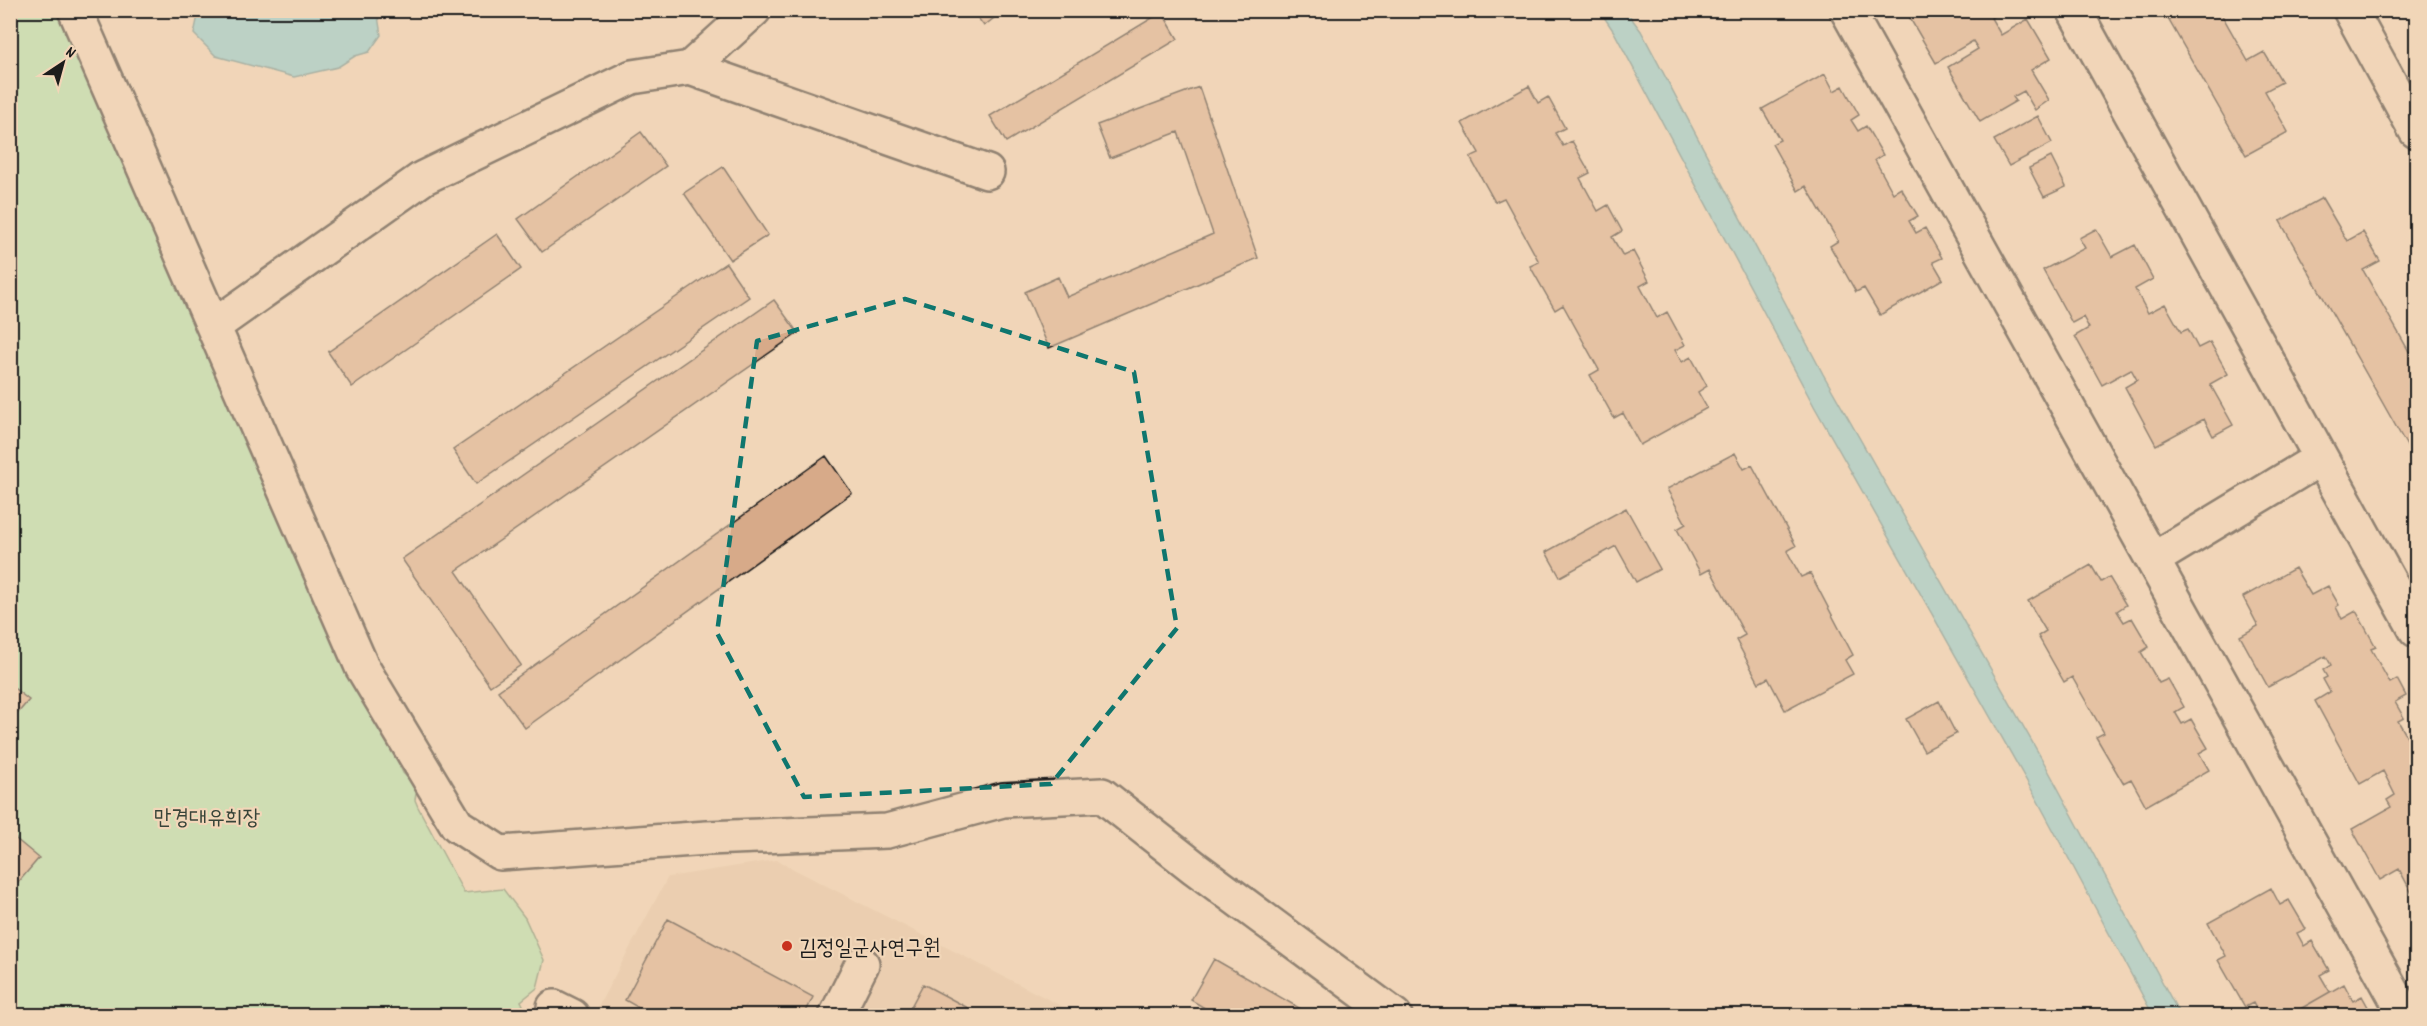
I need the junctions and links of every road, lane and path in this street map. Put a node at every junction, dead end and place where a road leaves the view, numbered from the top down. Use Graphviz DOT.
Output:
graph roads {
  1 [pos="75,10"];
  2 [pos="754,10"];
  3 [pos="1848,10"];
  4 [pos="2074,10"];
  5 [pos="2350,10"];
  6 [pos="690,68"];
  7 [pos="2412,113"];
  8 [pos="987,172"];
  9 [pos="214,326"];
  10 [pos="2321,458"];
  11 [pos="2154,559"];
  12 [pos="2416,630"];
  13 [pos="862,964"];
  14 [pos="836,1016"];
  15 [pos="1395,1016"];
  16 [pos="2406,1016"];
  1 -- 9 [label="street"];
  2 -- 6 [label="street"];
  3 -- 11 [label="street"];
  4 -- 10 [label="street"];
  5 -- 7 [label="street"];
  6 -- 8 [label="street"];
  6 -- 9 [label="street"];
  9 -- 15 [label="street"];
  10 -- 11 [label="street"];
  10 -- 12 [label="street"];
  11 -- 16 [label="street"];
  13 -- 14 [label="street"];
}
